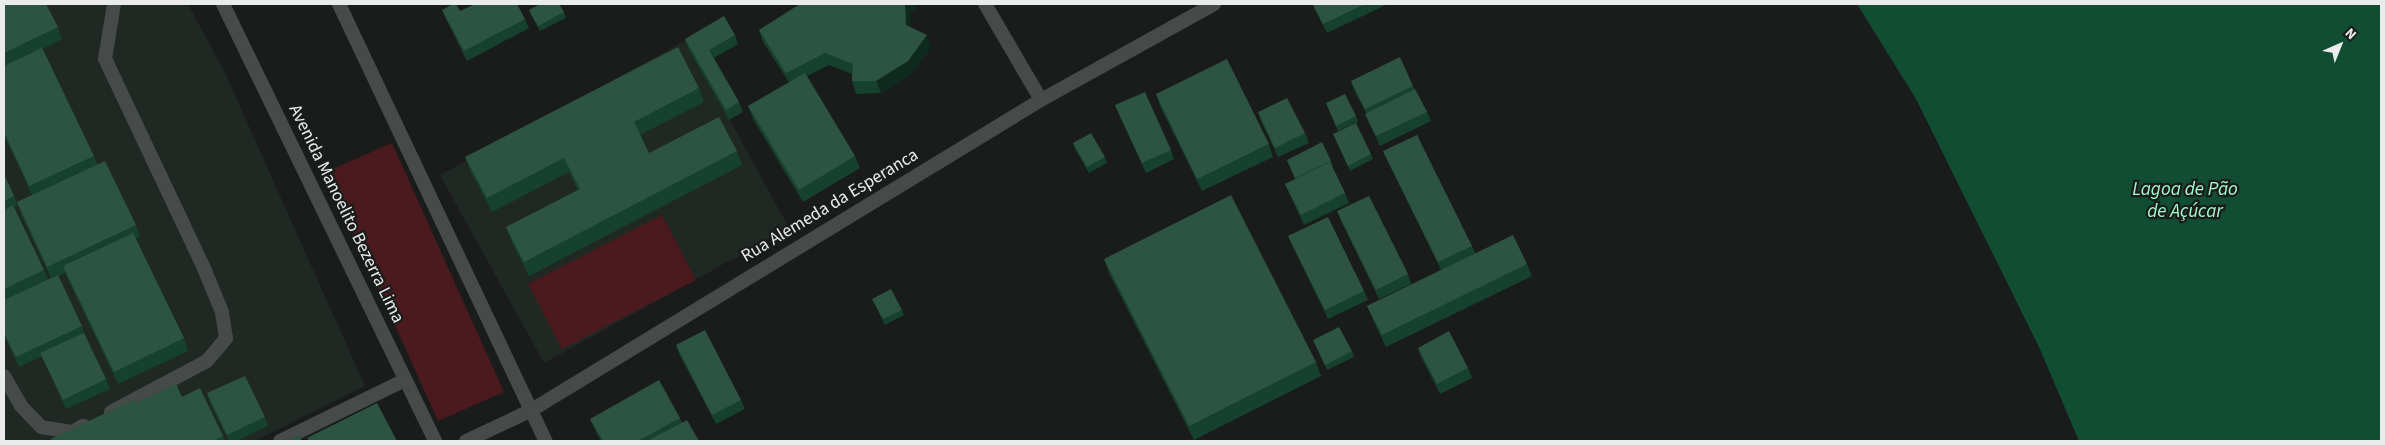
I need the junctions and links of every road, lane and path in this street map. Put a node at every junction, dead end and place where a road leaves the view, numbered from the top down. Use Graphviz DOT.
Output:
graph roads {
  1 [pos="114,4"];
  2 [pos="223,4"];
  3 [pos="339,4"];
  4 [pos="985,4"];
  5 [pos="1214,4"];
  6 [pos="1041,100"];
  7 [pos="4,376"];
  8 [pos="405,380"];
  9 [pos="530,411"];
  10 [pos="280,441"];
  11 [pos="435,441"];
  12 [pos="466,441"];
  13 [pos="546,441"];
  1 -- 7 [label="street"];
  2 -- 8 [label="street, Avenida Manoelito Bezerra Lima"];
  3 -- 9 [label="street"];
  4 -- 6 [label="street"];
  5 -- 6 [label="street, Rua Alemeda da Esperanca"];
  6 -- 9 [label="street, Rua Alemeda da Esperanca"];
  8 -- 10 [label="street"];
  8 -- 11 [label="street, Avenida Manoelito Bezerra Lima"];
  9 -- 12 [label="street, Rua Alemeda da Esperanca"];
  9 -- 13 [label="street"];
}
